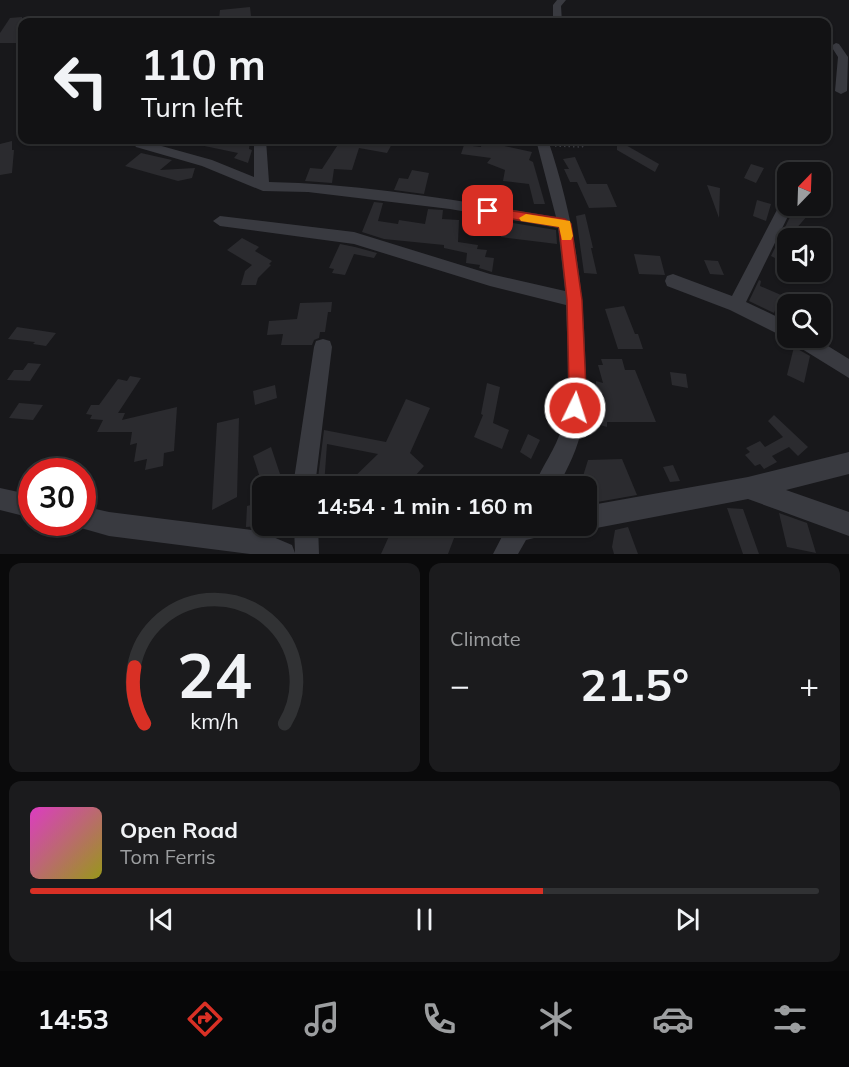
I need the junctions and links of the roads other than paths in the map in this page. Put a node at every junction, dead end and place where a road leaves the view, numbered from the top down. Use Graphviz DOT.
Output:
graph roads {
  1 [pos="562,0"];
  2 [pos="558,18"];
  3 [pos="831,46"];
  4 [pos="849,48"];
  5 [pos="841,91"];
  6 [pos="140,144"];
  7 [pos="260,144"];
  8 [pos="544,144"];
  9 [pos="263,186"];
  10 [pos="781,216"];
  11 [pos="220,221"];
  12 [pos="565,224"];
  13 [pos="673,280"];
  14 [pos="574,300"];
  15 [pos="736,305"];
  16 [pos="777,326"];
  17 [pos="323,347"];
  18 [pos="816,348"];
  19 [pos="849,369"];
  20 [pos="849,463"];
  21 [pos="305,476"];
  22 [pos="551,476"];
  23 [pos="748,488"];
  24 [pos="0,499"];
  25 [pos="18,504"];
  26 [pos="597,516"];
  27 [pos="96,521"];
  28 [pos="849,524"];
  29 [pos="306,536"];
  30 [pos="514,536"];
  31 [pos="283,554"];
  32 [pos="307,554"];
  33 [pos="505,554"];
  1 -- 2 [label="street"];
  3 -- 4 [label="street"];
  3 -- 5 [label="street"];
  6 -- 9 [label="street"];
  7 -- 9 [label="street"];
  8 -- 12 [label="street"];
  9 -- 12 [label="street"];
  10 -- 15 [label="street"];
  11 -- 14 [label="street"];
  12 -- 14 [label="street"];
  13 -- 15 [label="street"];
  14 -- 22 [label="street"];
  15 -- 16 [label="street"];
  17 -- 21 [label="street"];
  18 -- 19 [label="street"];
  20 -- 23 [label="street"];
  23 -- 26 [label="street"];
  23 -- 28 [label="street"];
  24 -- 25 [label="street"];
  27 -- 31 [label="street"];
  29 -- 32 [label="street"];
  30 -- 33 [label="street"];
}
